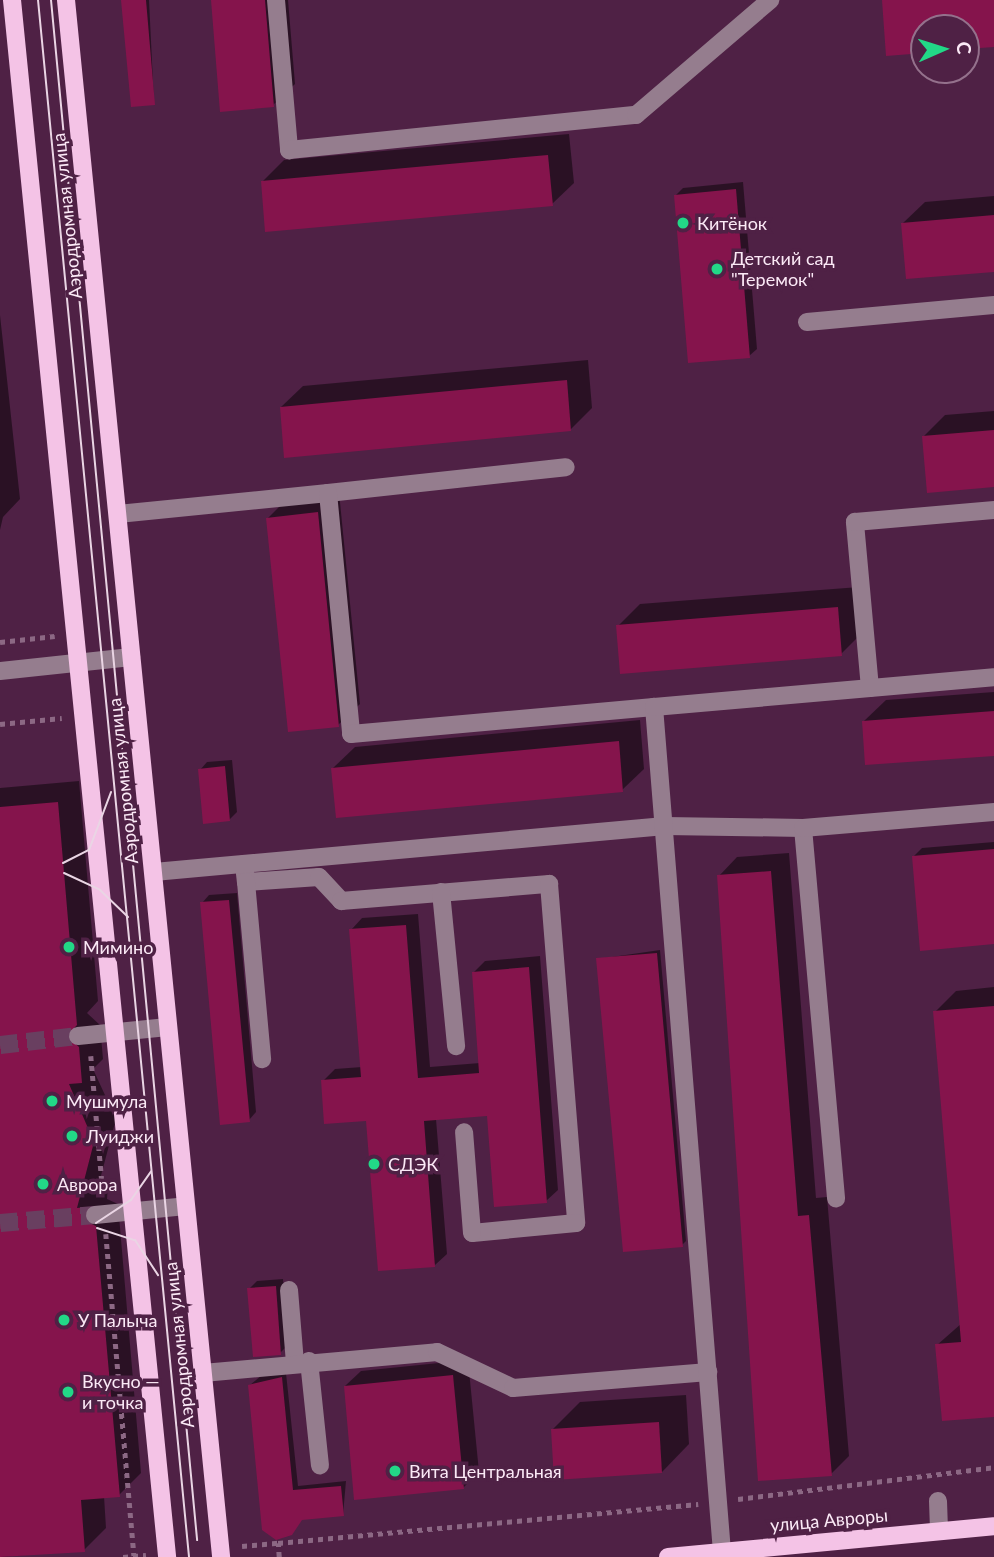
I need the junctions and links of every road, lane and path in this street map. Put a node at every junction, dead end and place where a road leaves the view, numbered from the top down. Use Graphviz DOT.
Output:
graph roads {
  1 [pos="12,0"];
  2 [pos="66,0"];
  3 [pos="276,0"];
  4 [pos="770,0"];
  5 [pos="994,305"];
  6 [pos="807,322"];
  7 [pos="566,467"];
  8 [pos="328,493"];
  9 [pos="994,510"];
  10 [pos="118,514"];
  11 [pos="0,642"];
  12 [pos="131,657"];
  13 [pos="78,662"];
  14 [pos="58,664"];
  15 [pos="0,671"];
  16 [pos="994,677"];
  17 [pos="870,688"];
  18 [pos="62,704"];
  19 [pos="654,707"];
  20 [pos="63,718"];
  21 [pos="0,724"];
  22 [pos="63,727"];
  23 [pos="994,812"];
  24 [pos="666,826"];
  25 [pos="803,828"];
  26 [pos="244,864"];
  27 [pos="154,872"];
  28 [pos="246,882"];
  29 [pos="441,892"];
  30 [pos="168,1027"];
  31 [pos="115,1032"];
  32 [pos="84,1035"];
  33 [pos="456,1046"];
  34 [pos="262,1059"];
  35 [pos="464,1132"];
  36 [pos="836,1199"];
  37 [pos="186,1206"];
  38 [pos="132,1212"];
  39 [pos="100,1215"];
  40 [pos="289,1290"];
  41 [pos="302,1362"];
  42 [pos="708,1372"];
  43 [pos="203,1373"];
  44 [pos="320,1465"];
  45 [pos="994,1466"];
  46 [pos="938,1501"];
  47 [pos="719,1502"];
  48 [pos="994,1526"];
  49 [pos="939,1531"];
  50 [pos="722,1552"];
  51 [pos="134,1556"];
  52 [pos="167,1557"];
  53 [pos="221,1557"];
  54 [pos="279,1557"];
  55 [pos="668,1557"];
  1 -- 13 [label="main road, Аэродромная улица"];
  2 -- 10 [label="main road, Аэродромная улица"];
  3 -- 4 [label="street"];
  5 -- 6 [label="street"];
  7 -- 8 [label="street"];
  8 -- 10 [label="street"];
  8 -- 19 [label="street"];
  9 -- 17 [label="street"];
  10 -- 12 [label="main road, Аэродромная улица"];
  11 -- 14 [label="path"];
  12 -- 13 [label="street"];
  12 -- 27 [label="main road, Аэродромная улица"];
  13 -- 14 [label="street"];
  13 -- 31 [label="main road, Аэродромная улица"];
  14 -- 15 [label="street"];
  16 -- 17 [label="street"];
  17 -- 19 [label="street"];
  18 -- 20 [label="path"];
  19 -- 24 [label="street"];
  20 -- 21 [label="path"];
  20 -- 22 [label="path"];
  23 -- 25 [label="street"];
  24 -- 25 [label="street"];
  24 -- 26 [label="street"];
  24 -- 42 [label="street"];
  25 -- 36 [label="street"];
  26 -- 27 [label="street"];
  26 -- 28 [label="street"];
  27 -- 30 [label="main road, Аэродромная улица"];
  28 -- 29 [label="street"];
  28 -- 34 [label="street"];
  29 -- 33 [label="street"];
  29 -- 35 [label="street"];
  30 -- 31 [label="street"];
  30 -- 37 [label="main road, Аэродромная улица"];
  31 -- 32 [label="street"];
  31 -- 38 [label="main road, Аэродромная улица"];
  32 -- 39 [label="path"];
  37 -- 38 [label="street"];
  37 -- 43 [label="main road, Аэродромная улица"];
  38 -- 39 [label="street"];
  38 -- 52 [label="main road, Аэродромная улица"];
  39 -- 51 [label="path"];
  40 -- 41 [label="street"];
  41 -- 42 [label="street"];
  41 -- 43 [label="street"];
  41 -- 44 [label="street"];
  42 -- 47 [label="street"];
  43 -- 53 [label="main road, Аэродромная улица"];
  45 -- 47 [label="path"];
  46 -- 49 [label="street"];
  47 -- 50 [label="street"];
  47 -- 54 [label="path"];
  48 -- 49 [label="main road, улица Авроры"];
  49 -- 50 [label="main road, улица Авроры"];
  50 -- 55 [label="main road, улица Авроры"];
}
